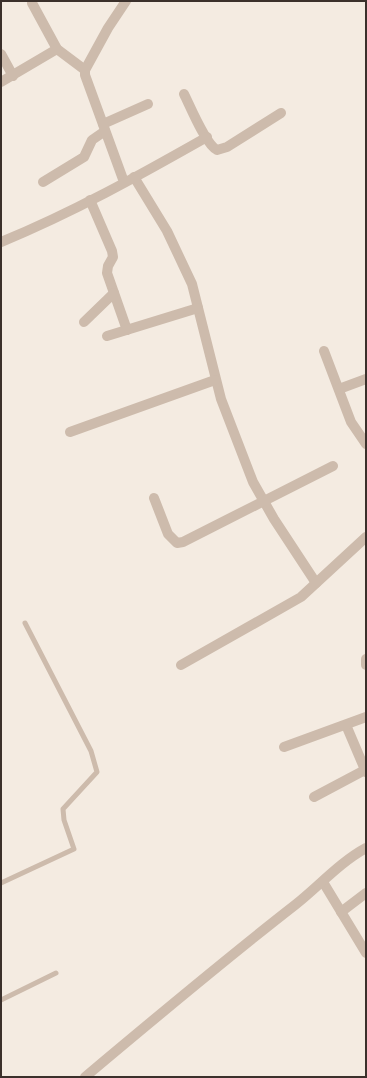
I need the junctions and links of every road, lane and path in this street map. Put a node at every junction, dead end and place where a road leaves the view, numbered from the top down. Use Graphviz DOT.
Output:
graph roads {
  1 [pos="126,1"];
  2 [pos="32,3"];
  3 [pos="57,49"];
  4 [pos="1,54"];
  5 [pos="85,70"];
  6 [pos="13,76"];
  7 [pos="1,82"];
  8 [pos="184,94"];
  9 [pos="148,104"];
  10 [pos="281,114"];
  11 [pos="104,128"];
  12 [pos="207,138"];
  13 [pos="134,177"];
  14 [pos="43,182"];
  15 [pos="124,182"];
  16 [pos="90,200"];
  17 [pos="1,242"];
  18 [pos="114,293"];
  19 [pos="198,308"];
  20 [pos="84,322"];
  21 [pos="127,330"];
  22 [pos="107,336"];
  23 [pos="324,351"];
  24 [pos="366,379"];
  25 [pos="215,380"];
  26 [pos="338,389"];
  27 [pos="70,432"];
  28 [pos="366,444"];
  29 [pos="333,466"];
  30 [pos="154,498"];
  31 [pos="264,502"];
  32 [pos="366,537"];
  33 [pos="316,583"];
  34 [pos="25,623"];
  35 [pos="366,659"];
  36 [pos="181,665"];
  37 [pos="366,665"];
  38 [pos="366,717"];
  39 [pos="346,725"];
  40 [pos="284,747"];
  41 [pos="365,771"];
  42 [pos="314,797"];
  43 [pos="366,848"];
  44 [pos="323,882"];
  45 [pos="1,883"];
  46 [pos="366,893"];
  47 [pos="341,912"];
  48 [pos="366,953"];
  49 [pos="56,974"];
  50 [pos="1,1000"];
  51 [pos="85,1077"];
  1 -- 5 [label="street"];
  2 -- 3 [label="street"];
  3 -- 5 [label="street"];
  3 -- 6 [label="street"];
  4 -- 6 [label="street"];
  5 -- 11 [label="street"];
  6 -- 7 [label="street"];
  8 -- 12 [label="street"];
  9 -- 11 [label="street"];
  10 -- 12 [label="street"];
  11 -- 14 [label="street"];
  11 -- 15 [label="street"];
  12 -- 13 [label="street"];
  13 -- 15 [label="street"];
  13 -- 19 [label="street"];
  15 -- 16 [label="street"];
  16 -- 17 [label="street"];
  16 -- 18 [label="street"];
  18 -- 20 [label="street"];
  18 -- 21 [label="street"];
  19 -- 21 [label="street"];
  19 -- 25 [label="street"];
  21 -- 22 [label="street"];
  23 -- 26 [label="street"];
  24 -- 26 [label="street"];
  25 -- 27 [label="street"];
  25 -- 31 [label="street"];
  26 -- 28 [label="street"];
  29 -- 31 [label="street"];
  30 -- 31 [label="street"];
  31 -- 33 [label="street"];
  32 -- 33 [label="street"];
  33 -- 36 [label="street"];
  34 -- 45 [label="lane"];
  35 -- 37 [label="street"];
  38 -- 39 [label="street"];
  39 -- 40 [label="street"];
  39 -- 41 [label="street"];
  41 -- 42 [label="street"];
  43 -- 44 [label="street"];
  44 -- 47 [label="street"];
  44 -- 51 [label="street"];
  46 -- 47 [label="street"];
  47 -- 48 [label="street"];
  49 -- 50 [label="lane"];
}
